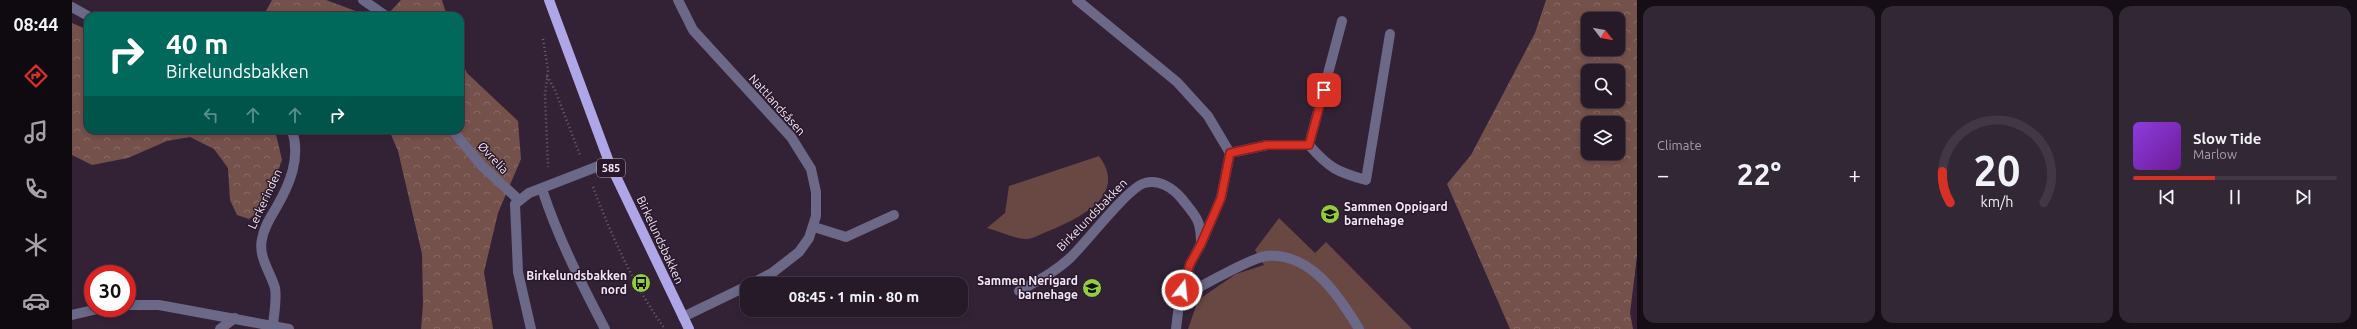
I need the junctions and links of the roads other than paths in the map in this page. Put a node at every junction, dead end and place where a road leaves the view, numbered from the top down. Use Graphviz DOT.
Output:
graph roads {
  1 [pos="363,0"];
  2 [pos="549,0"];
  3 [pos="678,0"];
  4 [pos="1077,0"];
  5 [pos="72,7"];
  6 [pos="380,12"];
  7 [pos="84,14"];
  8 [pos="1342,21"];
  9 [pos="1390,34"];
  10 [pos="293,134"];
  11 [pos="455,134"];
  12 [pos="1309,145"];
  13 [pos="1230,153"];
  14 [pos="609,162"];
  15 [pos="545,187"];
  16 [pos="519,200"];
  17 [pos="894,215"];
  18 [pos="814,227"];
  19 [pos="1201,244"];
  20 [pos="764,277"];
  21 [pos="740,290"];
  22 [pos="1019,290"];
  23 [pos="1179,304"];
  24 [pos="136,305"];
  25 [pos="84,312"];
  26 [pos="72,315"];
  27 [pos="235,318"];
  28 [pos="683,318"];
  29 [pos="273,325"];
  30 [pos="220,329"];
  31 [pos="289,329"];
  32 [pos="531,329"];
  33 [pos="605,329"];
  34 [pos="689,329"];
  35 [pos="1176,329"];
  36 [pos="1359,329"];
  1 -- 6 [label="street"];
  2 -- 14 [label="main road, Birkelundsbakken / 585"];
  3 -- 18 [label="street, Nattlandsåsen"];
  4 -- 13 [label="street"];
  5 -- 7 [label="street"];
  8 -- 12 [label="street"];
  9 -- 12 [label="street"];
  10 -- 29 [label="street, Lerkerinden"];
  11 -- 16 [label="street, Øvrelia"];
  12 -- 13 [label="street"];
  13 -- 19 [label="street"];
  14 -- 15 [label="street"];
  14 -- 28 [label="main road, Birkelundsbakken / 585"];
  15 -- 16 [label="street"];
  15 -- 33 [label="street"];
  16 -- 32 [label="street"];
  17 -- 18 [label="street"];
  18 -- 20 [label="street, Nattlandsåsen"];
  19 -- 22 [label="street, Birkelundsbakken"];
  19 -- 23 [label="street"];
  21 -- 28 [label="street"];
  23 -- 35 [label="street"];
  23 -- 36 [label="street"];
  24 -- 27 [label="street"];
  25 -- 26 [label="street"];
  27 -- 29 [label="street"];
  27 -- 30 [label="street"];
  28 -- 34 [label="main road, Birkelundsbakken / 585"];
  29 -- 31 [label="street"];
}
